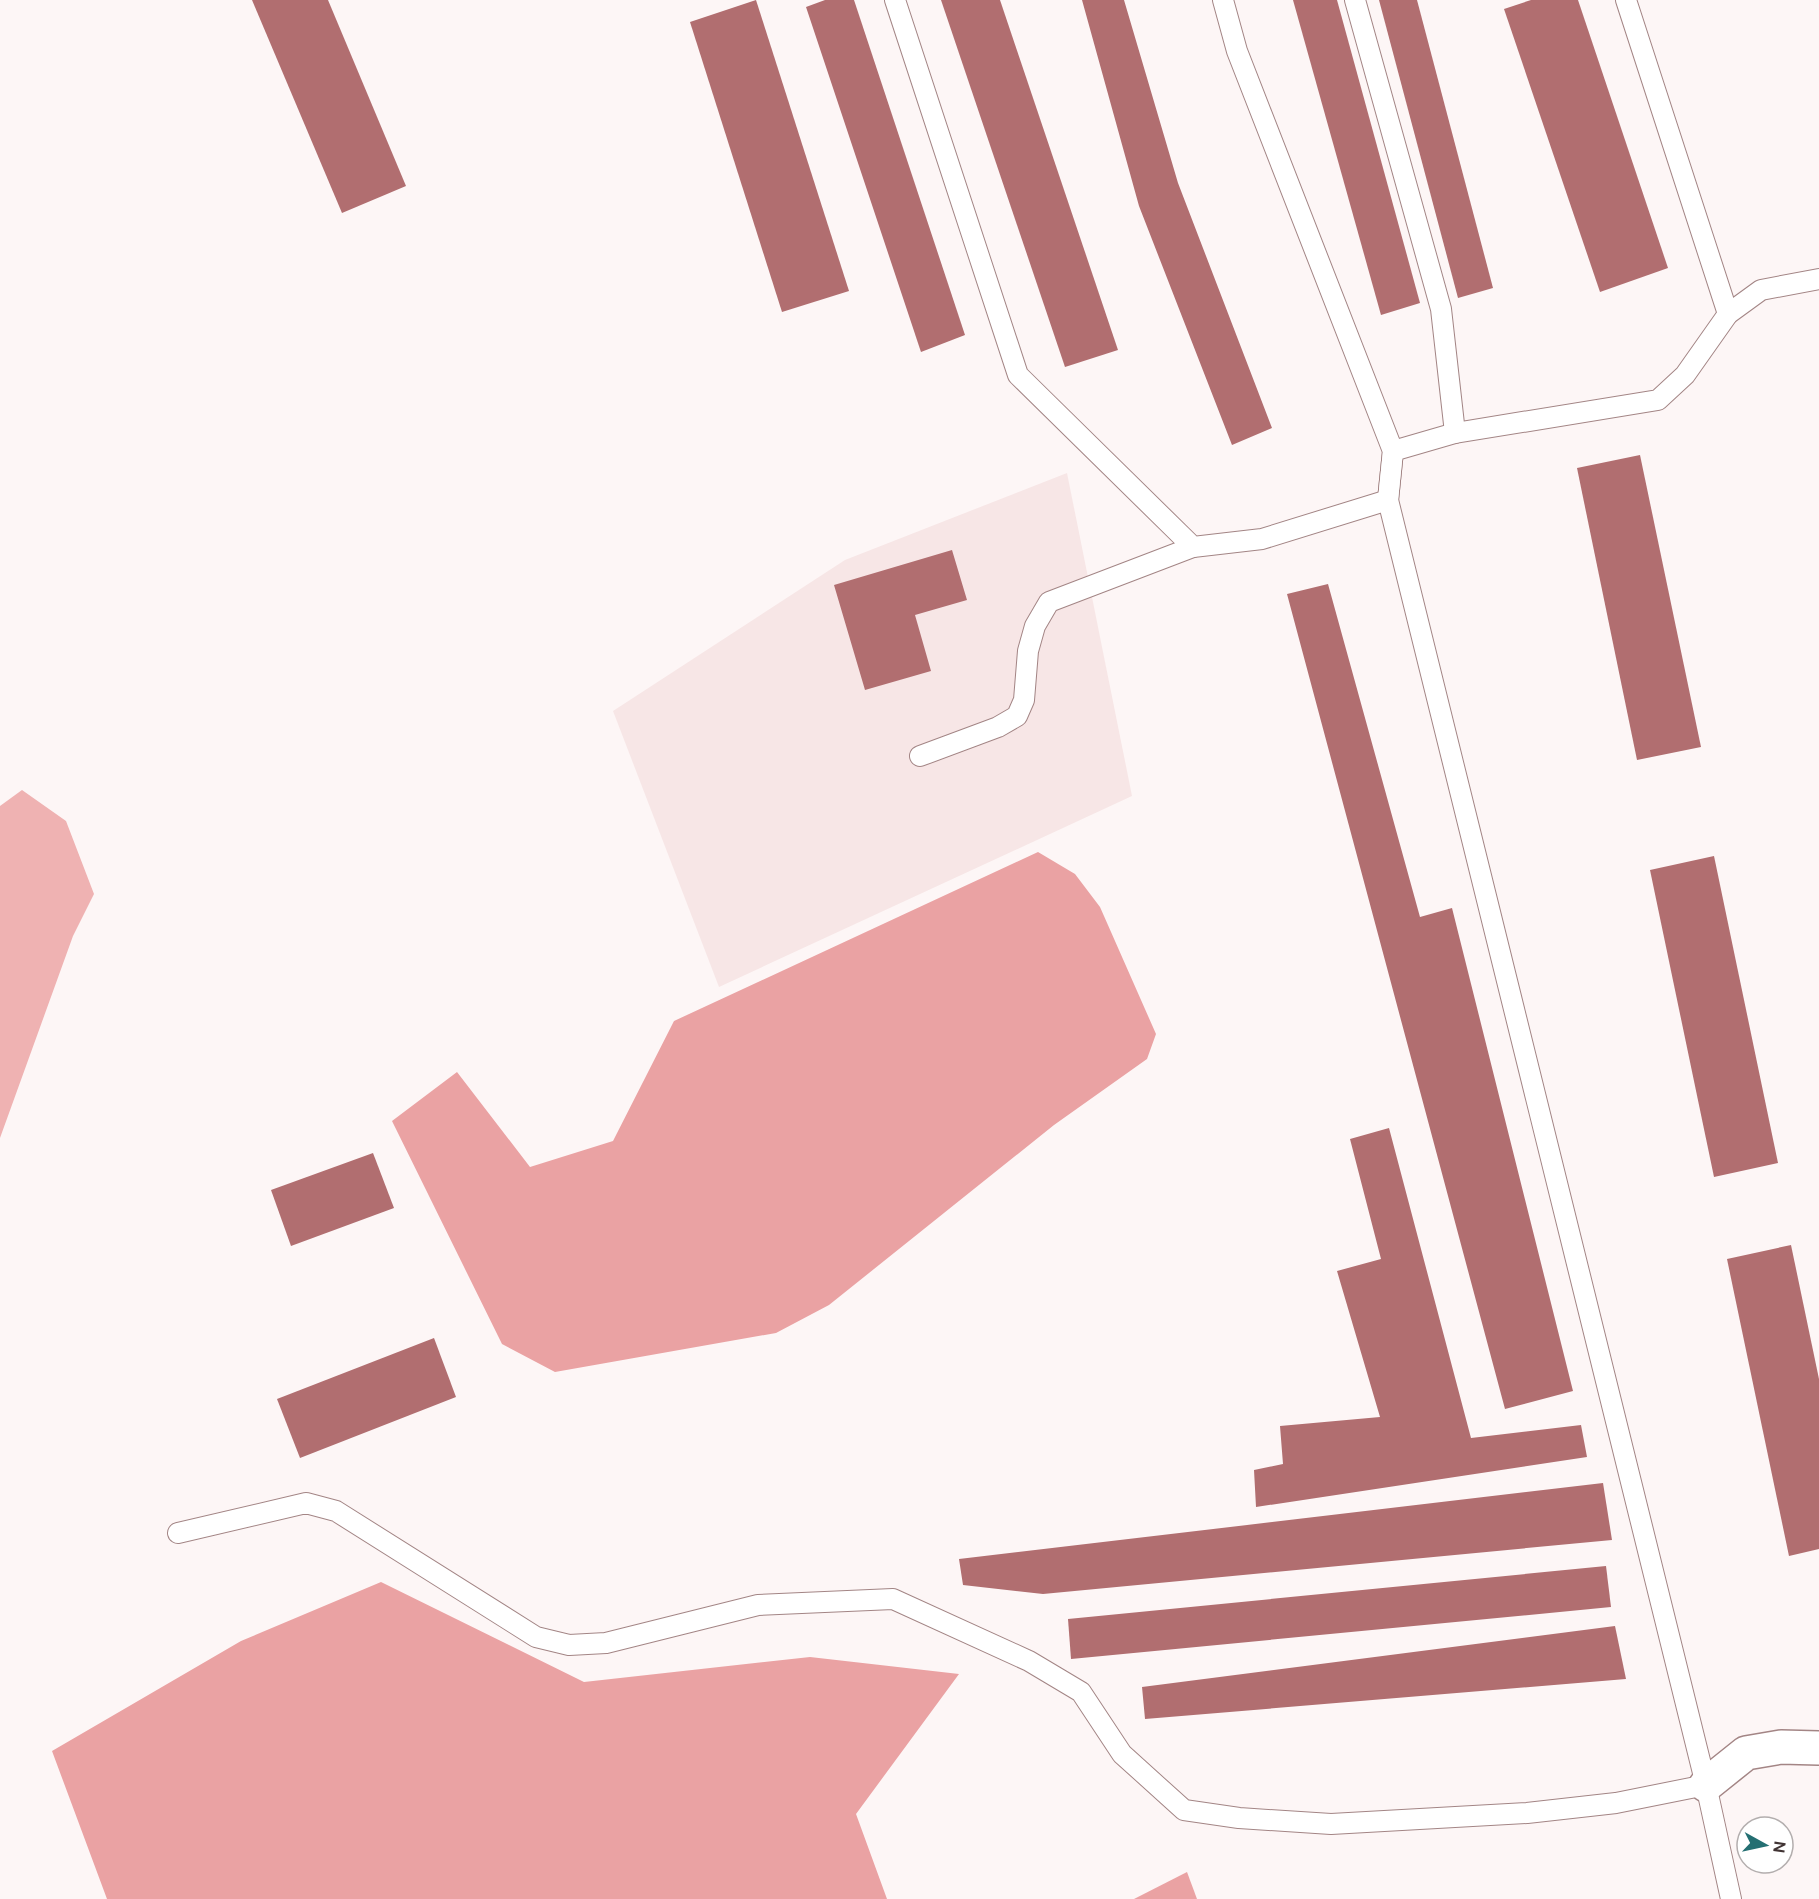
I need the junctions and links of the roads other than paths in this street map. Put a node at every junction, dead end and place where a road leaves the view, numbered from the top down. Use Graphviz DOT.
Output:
graph roads {
  1 [pos="895,0"];
  2 [pos="1223,0"];
  3 [pos="1355,0"];
  4 [pos="1626,0"];
  5 [pos="1819,279"];
  6 [pos="1728,314"];
  7 [pos="1455,433"];
  8 [pos="1393,451"];
  9 [pos="1388,500"];
  10 [pos="1193,547"];
  11 [pos="920,756"];
  12 [pos="178,1533"];
  13 [pos="1819,1748"];
  14 [pos="1706,1785"];
  15 [pos="1731,1899"];
  1 -- 10 [label="lane"];
  2 -- 8 [label="lane"];
  3 -- 7 [label="lane"];
  4 -- 6 [label="lane"];
  5 -- 6 [label="lane"];
  6 -- 7 [label="lane"];
  7 -- 8 [label="lane"];
  8 -- 9 [label="lane"];
  9 -- 10 [label="lane"];
  9 -- 14 [label="lane"];
  10 -- 11 [label="lane"];
  12 -- 14 [label="lane"];
  13 -- 14 [label="street"];
  14 -- 15 [label="lane"];
}
